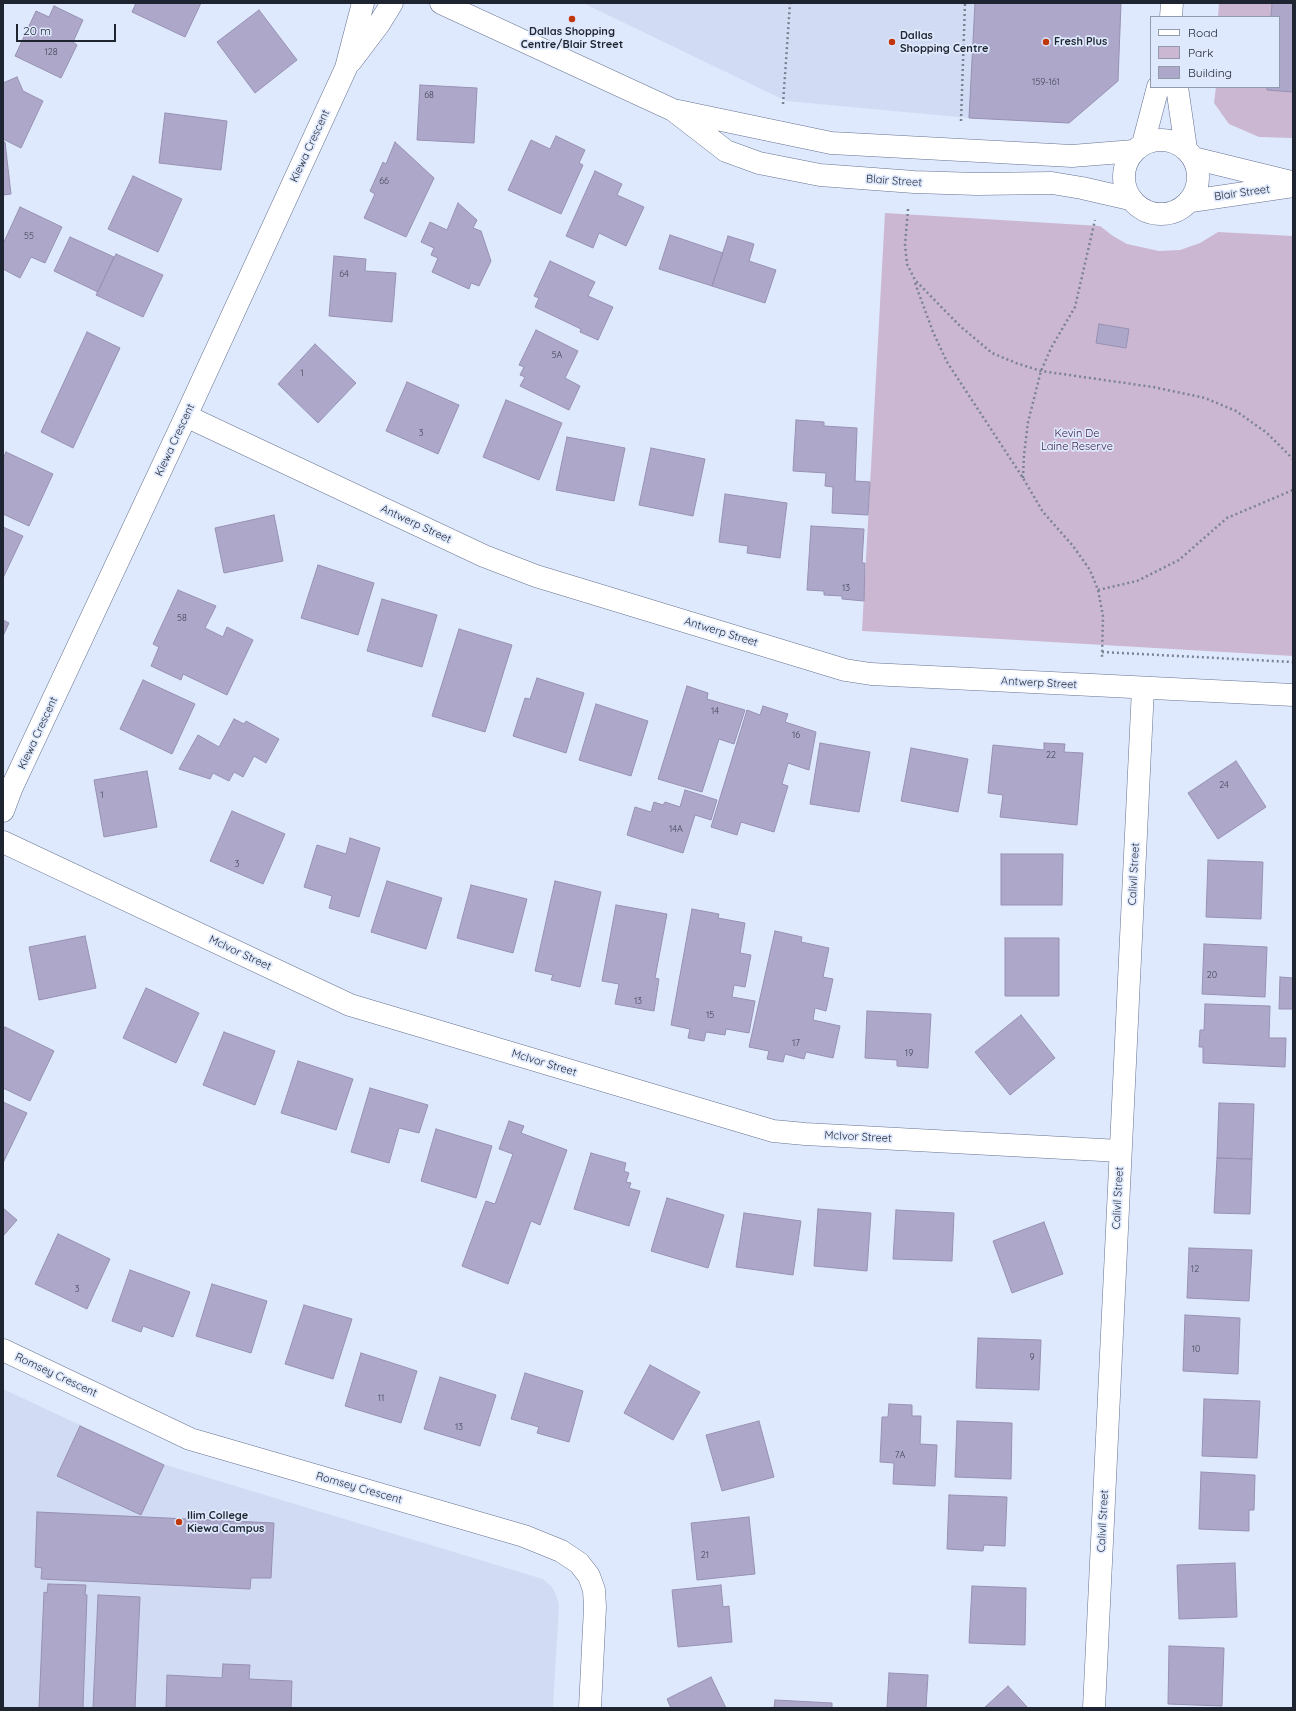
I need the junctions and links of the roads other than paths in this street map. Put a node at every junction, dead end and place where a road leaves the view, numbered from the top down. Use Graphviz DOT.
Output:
graph roads {
  1 [pos="363,3"];
  2 [pos="392,3"];
  3 [pos="441,3"];
  4 [pos="1172,3"];
  5 [pos="1171,16"];
  6 [pos="346,68"];
  7 [pos="1158,88"];
  8 [pos="1177,88"];
  9 [pos="673,110"];
  10 [pos="1138,147"];
  11 [pos="1189,153"];
  12 [pos="1293,182"];
  13 [pos="1293,186"];
  14 [pos="1130,199"];
  15 [pos="1191,200"];
  16 [pos="186,416"];
  17 [pos="1143,688"];
  18 [pos="1293,695"];
  19 [pos="3,811"];
  20 [pos="3,842"];
  21 [pos="1120,1151"];
  22 [pos="3,1350"];
  23 [pos="590,1708"];
  24 [pos="1094,1708"];
  1 -- 6 [label="street, Kiewa Crescent"];
  2 -- 6 [label="street, Kiewa Crescent"];
  3 -- 9 [label="street, Blair Street"];
  4 -- 5 [label="street"];
  6 -- 16 [label="street, Kiewa Crescent"];
  7 -- 10 [label="street"];
  8 -- 11 [label="street"];
  9 -- 10 [label="street, Blair Street"];
  9 -- 14 [label="street, Blair Street"];
  10 -- 11 [label="street"];
  10 -- 14 [label="street"];
  11 -- 12 [label="street, Blair Street"];
  11 -- 15 [label="street"];
  13 -- 15 [label="street, Blair Street"];
  14 -- 15 [label="street"];
  16 -- 17 [label="street, Antwerp Street"];
  16 -- 19 [label="street, Kiewa Crescent"];
  17 -- 18 [label="street, Antwerp Street"];
  17 -- 21 [label="street, Calivil Street"];
  20 -- 21 [label="street, McIvor Street"];
  21 -- 24 [label="street, Calivil Street"];
  22 -- 23 [label="street, Romsey Crescent"];
}
